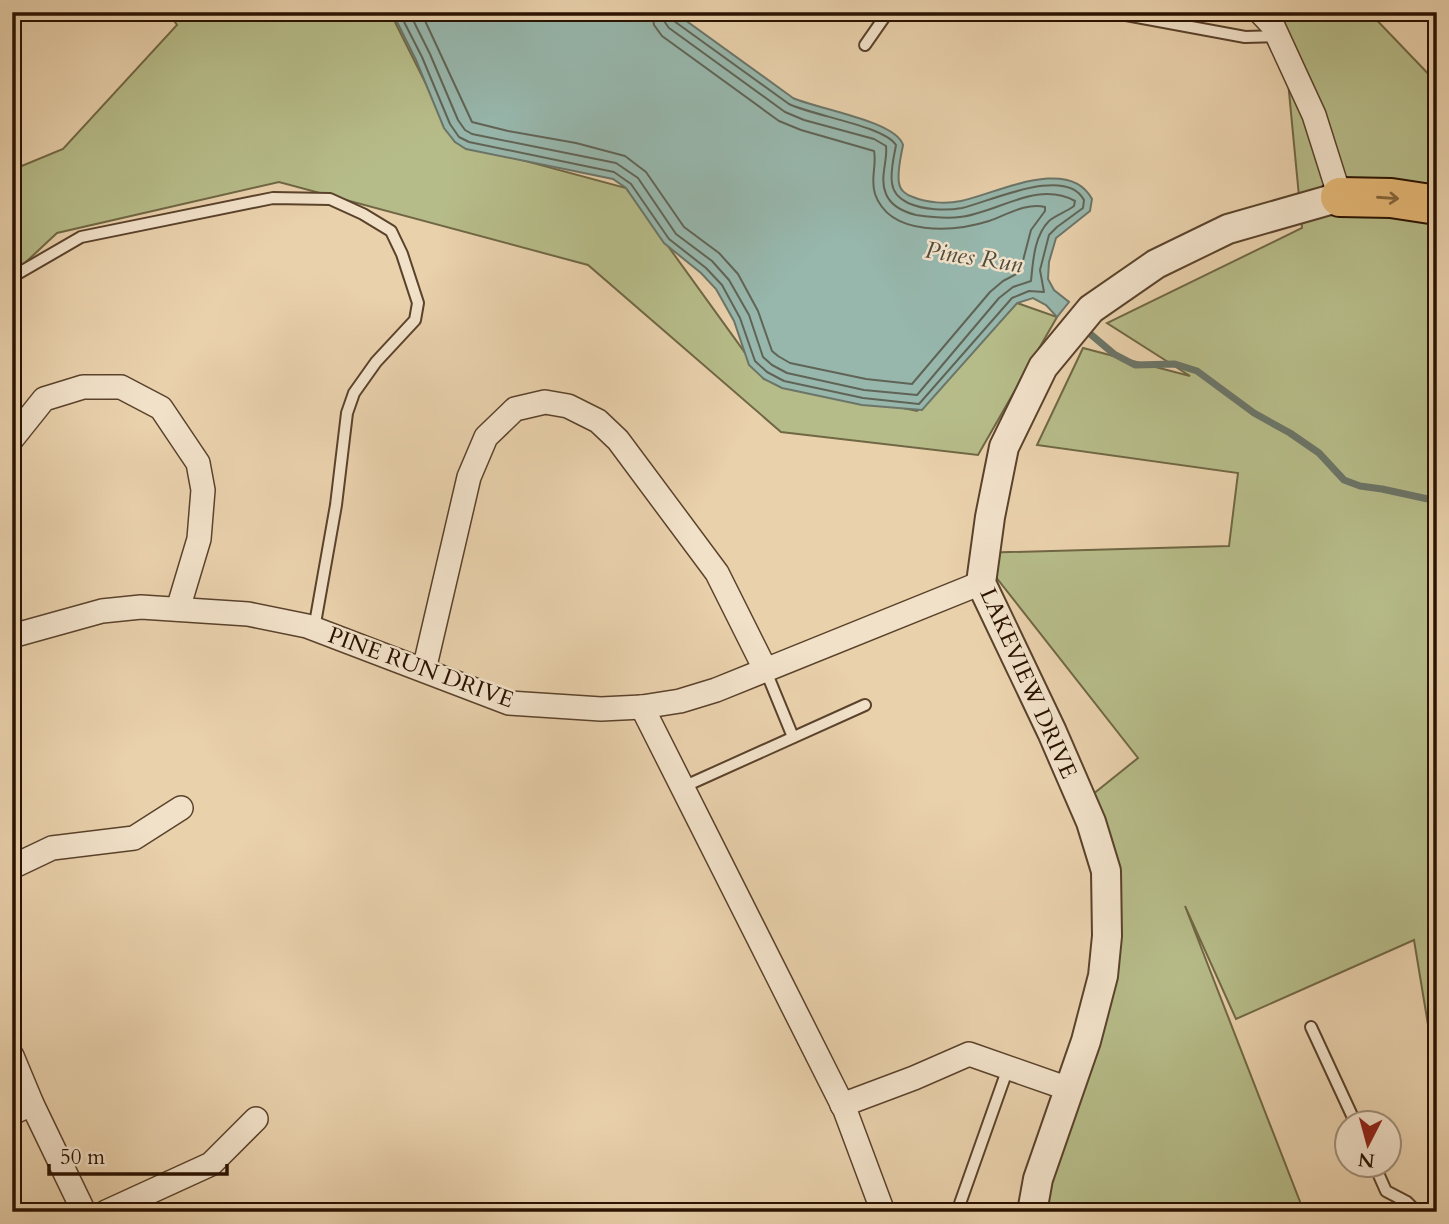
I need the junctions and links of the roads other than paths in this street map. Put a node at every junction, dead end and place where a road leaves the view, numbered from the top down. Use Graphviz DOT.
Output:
graph roads {
  1 [pos="888,12"];
  2 [pos="1110,12"];
  3 [pos="1260,12"];
  4 [pos="1277,36"];
  5 [pos="865,45"];
  6 [pos="1340,197"];
  7 [pos="1437,205"];
  8 [pos="12,277"];
  9 [pos="12,439"];
  10 [pos="981,583"];
  11 [pos="178,610"];
  12 [pos="314,629"];
  13 [pos="12,636"];
  14 [pos="765,669"];
  15 [pos="424,670"];
  16 [pos="865,705"];
  17 [pos="642,707"];
  18 [pos="793,737"];
  19 [pos="683,787"];
  20 [pos="181,808"];
  21 [pos="12,867"];
  22 [pos="1311,1027"];
  23 [pos="12,1056"];
  24 [pos="1008,1068"];
  25 [pos="1069,1089"];
  26 [pos="842,1105"];
  27 [pos="22,1108"];
  28 [pos="1349,1108"];
  29 [pos="256,1118"];
  30 [pos="1380,1178"];
  31 [pos="84,1212"];
  32 [pos="106,1212"];
  33 [pos="883,1212"];
  34 [pos="957,1212"];
  35 [pos="1032,1212"];
  36 [pos="1417,1212"];
  1 -- 5 [label="lane"];
  2 -- 4 [label="lane"];
  3 -- 4 [label="street"];
  4 -- 6 [label="street"];
  6 -- 7 [label="highway, one-way"];
  6 -- 10 [label="street, LAKEVIEW DRIVE"];
  8 -- 12 [label="lane"];
  9 -- 11 [label="street"];
  10 -- 14 [label="street, PINE RUN DRIVE"];
  10 -- 25 [label="street, LAKEVIEW DRIVE"];
  11 -- 12 [label="street, PINE RUN DRIVE"];
  11 -- 13 [label="street, PINE RUN DRIVE"];
  12 -- 15 [label="street, PINE RUN DRIVE"];
  14 -- 15 [label="street"];
  14 -- 17 [label="street, PINE RUN DRIVE"];
  14 -- 18 [label="lane"];
  15 -- 17 [label="street, PINE RUN DRIVE"];
  16 -- 18 [label="lane"];
  17 -- 19 [label="street"];
  18 -- 19 [label="lane"];
  19 -- 26 [label="street"];
  20 -- 21 [label="street"];
  22 -- 28 [label="lane"];
  23 -- 27 [label="street"];
  24 -- 25 [label="street"];
  24 -- 26 [label="street"];
  24 -- 34 [label="lane"];
  25 -- 35 [label="street, LAKEVIEW DRIVE"];
  26 -- 33 [label="street"];
  27 -- 31 [label="street"];
  29 -- 32 [label="street"];
  30 -- 36 [label="lane"];
}
